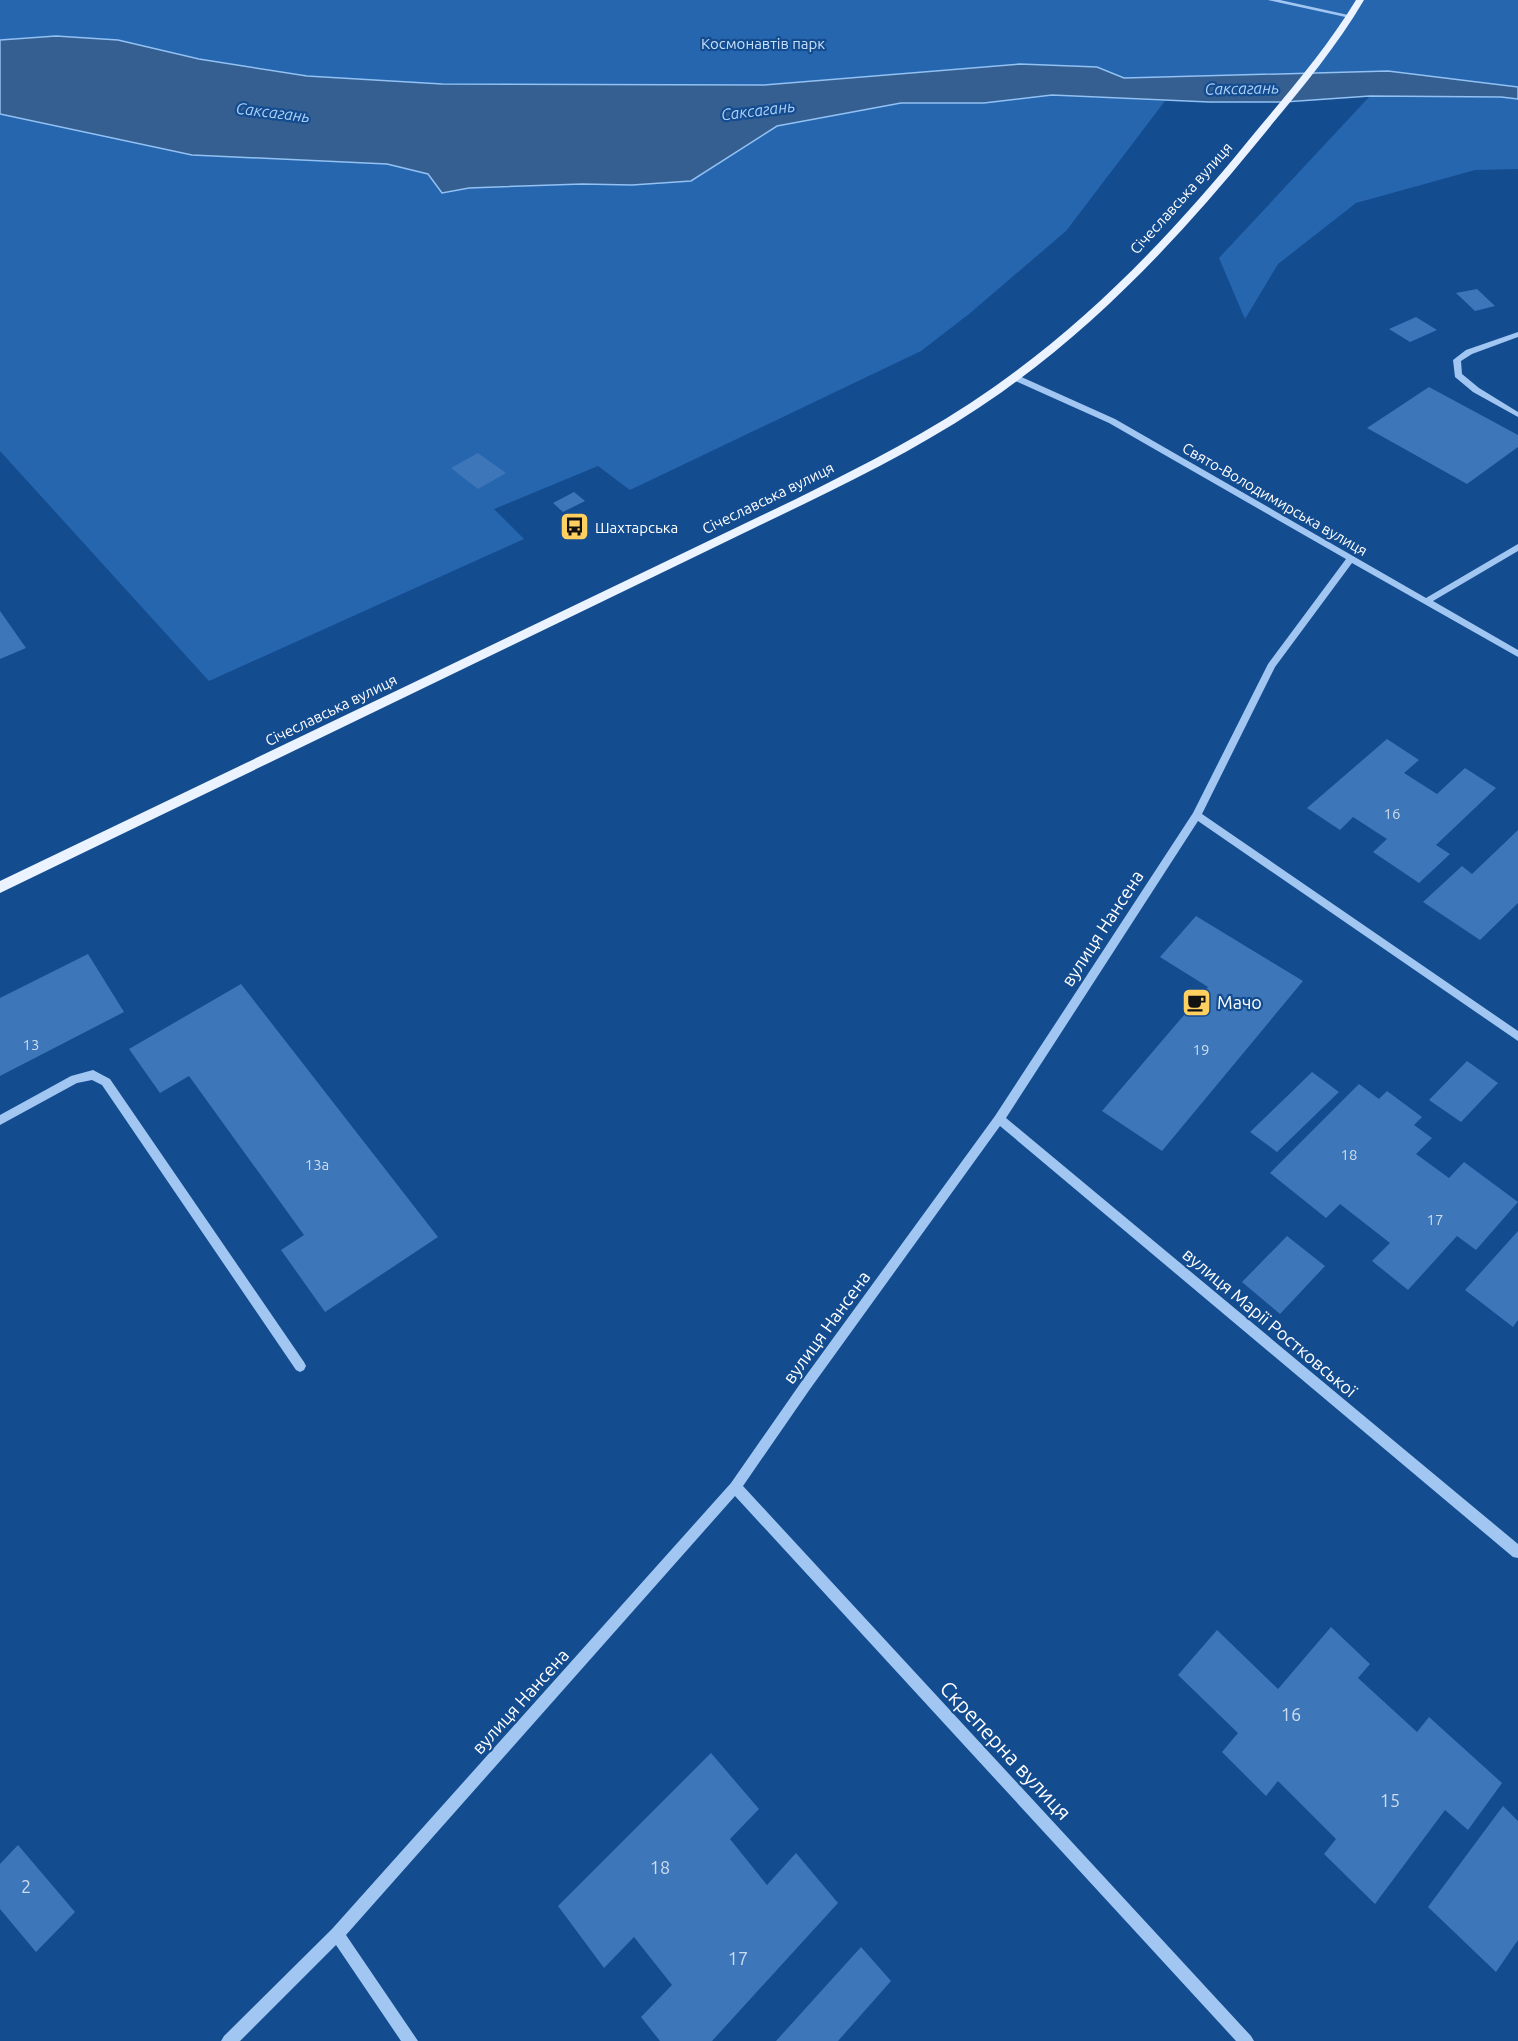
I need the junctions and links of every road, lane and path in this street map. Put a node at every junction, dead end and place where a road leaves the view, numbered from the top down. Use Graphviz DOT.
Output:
graph roads {
  1 [pos="1271,0"];
  2 [pos="1360,0"];
  3 [pos="1350,16"];
  4 [pos="1518,334"];
  5 [pos="1014,377"];
  6 [pos="1518,414"];
  7 [pos="1518,547"];
  8 [pos="1351,558"];
  9 [pos="1427,601"];
  10 [pos="1518,654"];
  11 [pos="1197,815"];
  12 [pos="0,887"];
  13 [pos="1518,1037"];
  14 [pos="0,1119"];
  15 [pos="999,1119"];
  16 [pos="300,1366"];
  17 [pos="735,1487"];
  18 [pos="1518,1552"];
  19 [pos="337,1934"];
  20 [pos="229,2041"];
  21 [pos="410,2041"];
  22 [pos="1246,2041"];
  1 -- 3 [label="street"];
  2 -- 3 [label="main road, Січеславська вулиця"];
  3 -- 5 [label="main road, Січеславська вулиця"];
  4 -- 6 [label="street"];
  5 -- 8 [label="street, Свято-Володимирська вулиця"];
  5 -- 12 [label="main road, Січеславська вулиця"];
  7 -- 9 [label="street"];
  8 -- 9 [label="street, Свято-Володимирська вулиця"];
  8 -- 11 [label="street, вулиця Нансена"];
  9 -- 10 [label="street, Свято-Володимирська вулиця"];
  11 -- 13 [label="street"];
  11 -- 15 [label="street, вулиця Нансена"];
  14 -- 16 [label="street"];
  15 -- 17 [label="street, вулиця Нансена"];
  15 -- 18 [label="street, вулиця Марії Ростковської"];
  17 -- 19 [label="street, вулиця Нансена"];
  17 -- 22 [label="street, Скреперна вулиця"];
  19 -- 20 [label="street, вулиця Нансена"];
  19 -- 21 [label="street"];
}
